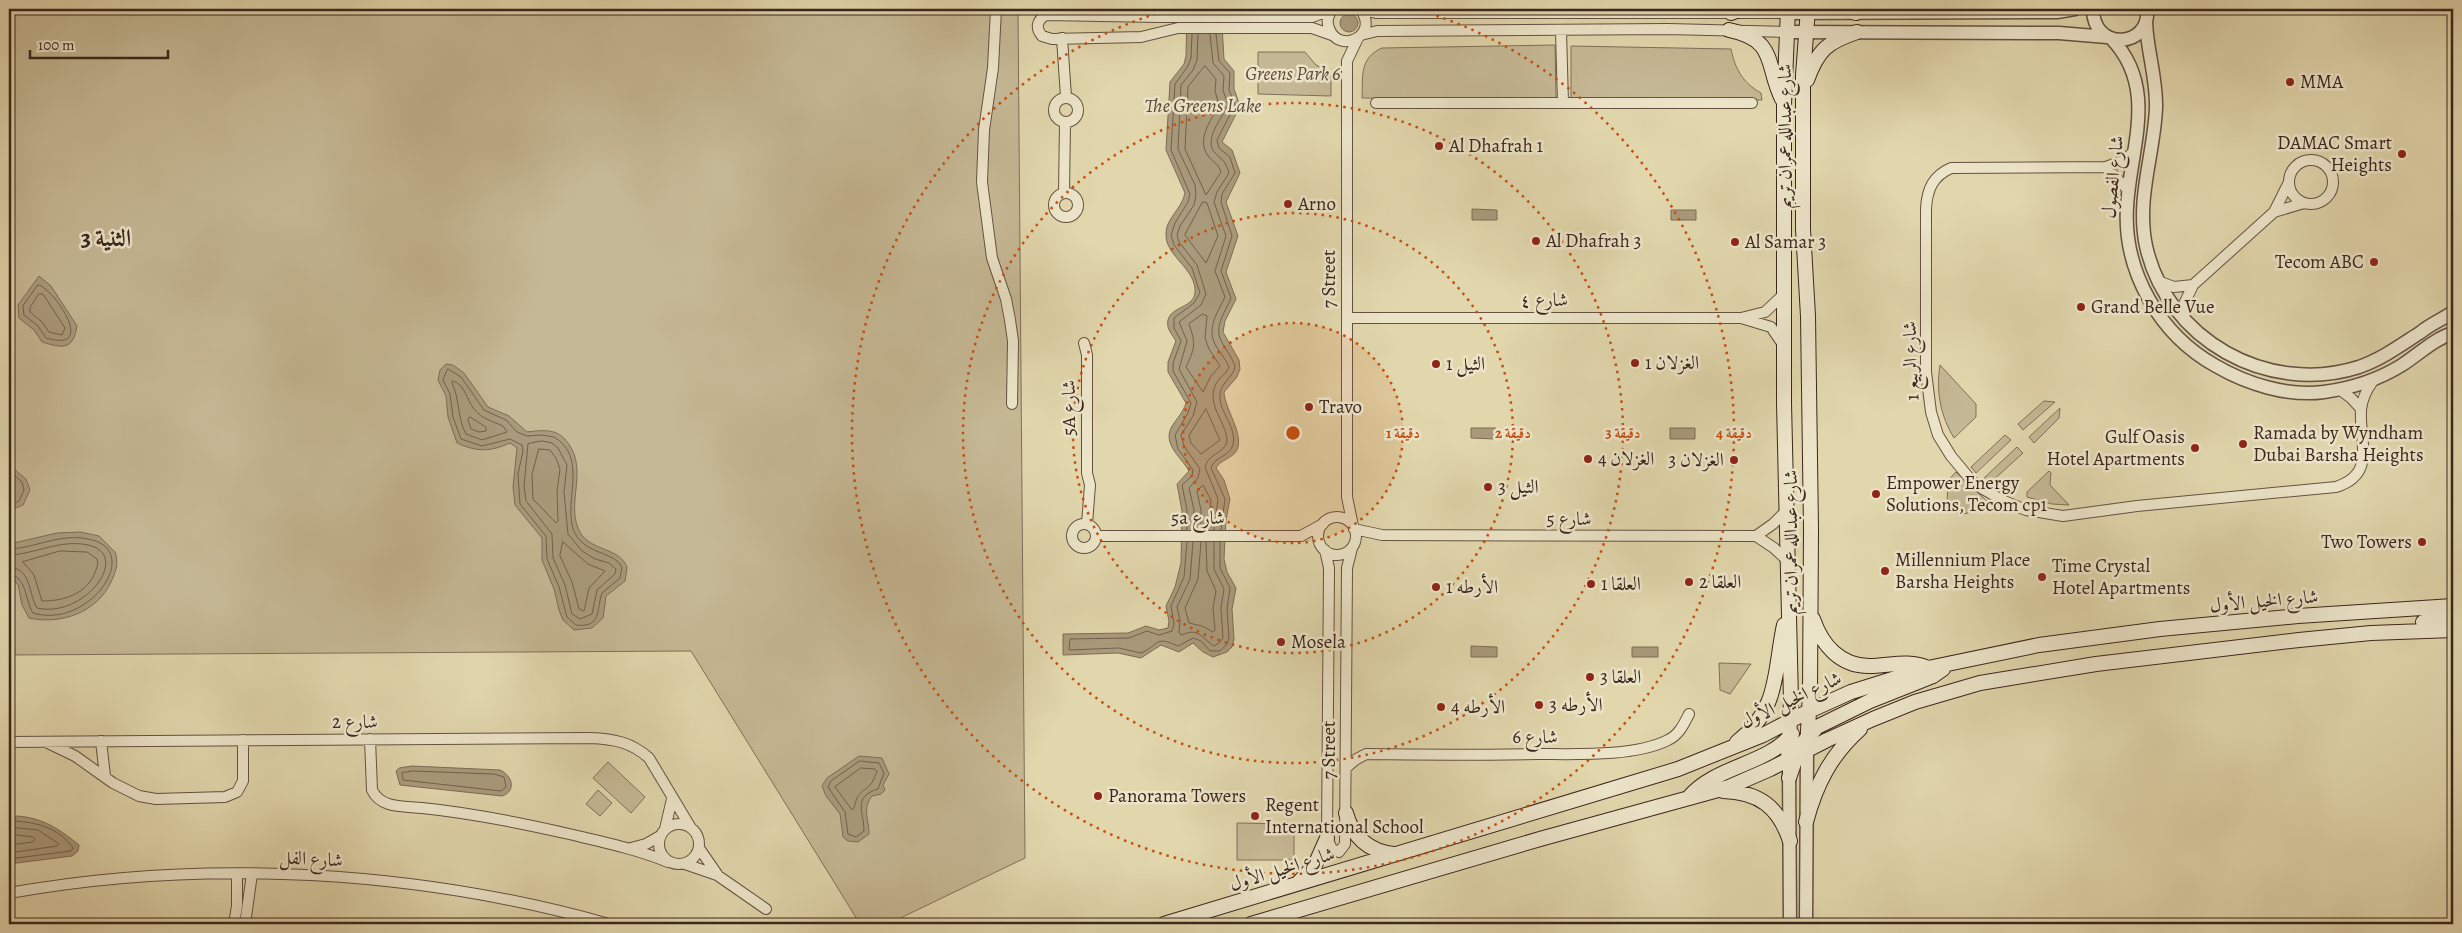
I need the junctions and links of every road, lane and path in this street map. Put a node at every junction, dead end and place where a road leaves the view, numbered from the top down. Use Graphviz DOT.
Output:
graph roads {
  1 [pos="996,9"];
  2 [pos="1333,9"];
  3 [pos="1360,9"];
  4 [pos="2076,9"];
  5 [pos="2093,9"];
  6 [pos="1561,11"];
  7 [pos="1737,11"];
  8 [pos="1787,11"];
  9 [pos="1808,11"];
  10 [pos="1850,11"];
  11 [pos="1111,12"];
  12 [pos="2147,15"];
  13 [pos="1141,16"];
  14 [pos="1729,30"];
  15 [pos="1561,31"];
  16 [pos="1786,32"];
  17 [pos="1806,32"];
  18 [pos="1857,32"];
  19 [pos="1334,36"];
  20 [pos="1360,36"];
  21 [pos="1140,37"];
  22 [pos="1064,38"];
  23 [pos="2109,38"];
  24 [pos="1347,61"];
  25 [pos="1803,90"];
  26 [pos="1066,97"];
  27 [pos="1376,103"];
  28 [pos="1563,103"];
  29 [pos="1752,103"];
  30 [pos="1784,105"];
  31 [pos="1065,122"];
  32 [pos="2135,150"];
  33 [pos="2106,167"];
  34 [pos="2289,182"];
  35 [pos="2128,190"];
  36 [pos="1064,193"];
  37 [pos="2304,203"];
  38 [pos="2274,212"];
  39 [pos="2158,281"];
  40 [pos="2193,285"];
  41 [pos="1784,294"];
  42 [pos="2453,312"];
  43 [pos="1347,318"];
  44 [pos="1741,318"];
  45 [pos="2184,321"];
  46 [pos="2453,334"];
  47 [pos="1084,343"];
  48 [pos="1784,346"];
  49 [pos="2373,381"];
  50 [pos="2340,389"];
  51 [pos="1012,404"];
  52 [pos="2361,410"];
  53 [pos="1346,497"];
  54 [pos="1788,509"];
  55 [pos="1325,522"];
  56 [pos="1087,524"];
  57 [pos="1353,527"];
  58 [pos="1382,535"];
  59 [pos="1096,536"];
  60 [pos="1301,536"];
  61 [pos="1756,536"];
  62 [pos="1353,547"];
  63 [pos="1324,549"];
  64 [pos="1789,563"];
  65 [pos="2453,606"];
  66 [pos="1790,607"];
  67 [pos="1811,611"];
  68 [pos="2453,620"];
  69 [pos="2453,630"];
  70 [pos="2371,633"];
  71 [pos="1949,663"];
  72 [pos="1928,668"];
  73 [pos="1806,712"];
  74 [pos="1689,714"];
  75 [pos="1873,719"];
  76 [pos="1791,721"];
  77 [pos="1763,735"];
  78 [pos="1807,736"];
  79 [pos="1789,737"];
  80 [pos="370,739"];
  81 [pos="244,740"];
  82 [pos="1346,740"];
  83 [pos="42,741"];
  84 [pos="100,741"];
  85 [pos="9,742"];
  86 [pos="1728,749"];
  87 [pos="1366,754"];
  88 [pos="1761,756"];
  89 [pos="1797,756"];
  90 [pos="1346,768"];
  91 [pos="104,776"];
  92 [pos="1789,778"];
  93 [pos="1717,790"];
  94 [pos="1689,797"];
  95 [pos="672,798"];
  96 [pos="1346,813"];
  97 [pos="1806,822"];
  98 [pos="691,828"];
  99 [pos="663,833"];
  100 [pos="1327,838"];
  101 [pos="1790,841"];
  102 [pos="699,848"];
  103 [pos="630,849"];
  104 [pos="1399,854"];
  105 [pos="668,862"];
  106 [pos="685,864"];
  107 [pos="237,874"];
  108 [pos="252,874"];
  109 [pos="717,874"];
  110 [pos="1294,885"];
  111 [pos="9,893"];
  112 [pos="766,909"];
  113 [pos="234,924"];
  114 [pos="245,924"];
  115 [pos="609,924"];
  116 [pos="1164,924"];
  117 [pos="1251,924"];
  118 [pos="1790,924"];
  119 [pos="1806,924"];
  1 -- 51 [label="street"];
  2 -- 13 [label="street"];
  2 -- 19 [label="street"];
  3 -- 6 [label="street"];
  3 -- 20 [label="street"];
  4 -- 10 [label="street"];
  5 -- 23 [label="street, شارع الفصول"];
  6 -- 7 [label="street"];
  7 -- 8 [label="street"];
  8 -- 9 [label="street"];
  8 -- 16 [label="main road, شارع عبدالله عمران تريم"];
  9 -- 10 [label="street"];
  9 -- 17 [label="main road, شارع عبدالله عمران تريم"];
  11 -- 13 [label="street"];
  11 -- 22 [label="street"];
  12 -- 23 [label="street"];
  12 -- 39 [label="street, شارع الفصول"];
  13 -- 21 [label="street"];
  14 -- 15 [label="street"];
  14 -- 16 [label="street"];
  14 -- 30 [label="main road"];
  15 -- 20 [label="street"];
  15 -- 28 [label="street"];
  16 -- 17 [label="street"];
  16 -- 30 [label="main road, شارع عبدالله عمران تريم"];
  17 -- 18 [label="street"];
  17 -- 25 [label="main road, شارع عبدالله عمران تريم"];
  18 -- 23 [label="street"];
  18 -- 25 [label="main road"];
  19 -- 20 [label="street"];
  19 -- 21 [label="street"];
  19 -- 24 [label="street"];
  20 -- 24 [label="street"];
  21 -- 22 [label="street"];
  22 -- 26 [label="street"];
  23 -- 32 [label="street, شارع الفصول"];
  24 -- 43 [label="street, 7 Street"];
  25 -- 67 [label="main road, شارع عبدالله عمران تريم"];
  26 -- 31 [label="street"];
  26 -- 31 [label="street"];
  27 -- 28 [label="street"];
  28 -- 29 [label="street"];
  30 -- 41 [label="main road, شارع عبدالله عمران تريم"];
  31 -- 36 [label="street"];
  32 -- 33 [label="street, شارع الربيع 1"];
  32 -- 35 [label="street, شارع الفصول"];
  33 -- 35 [label="street"];
  33 -- 52 [label="street, شارع الربيع 1"];
  34 -- 37 [label="street"];
  34 -- 37 [label="street"];
  34 -- 38 [label="street"];
  35 -- 50 [label="street, شارع الفصول"];
  37 -- 38 [label="street"];
  38 -- 40 [label="street"];
  39 -- 40 [label="street"];
  39 -- 45 [label="street, شارع الفصول"];
  40 -- 45 [label="street"];
  41 -- 44 [label="street, شارع ٤"];
  41 -- 48 [label="main road, شارع عبدالله عمران تريم"];
  42 -- 45 [label="street, شارع الفصول"];
  43 -- 44 [label="street, شارع ٤"];
  43 -- 53 [label="street, 7 Street"];
  44 -- 48 [label="street, شارع ٤"];
  46 -- 49 [label="street, شارع الفصول"];
  47 -- 56 [label="street, 5A شارع"];
  48 -- 54 [label="main road, شارع عبدالله عمران تريم"];
  49 -- 50 [label="street, شارع الفصول"];
  49 -- 52 [label="street, شارع الربيع 1"];
  50 -- 52 [label="street"];
  53 -- 55 [label="street"];
  53 -- 57 [label="street, 7 Street"];
  54 -- 61 [label="street"];
  54 -- 64 [label="main road, شارع عبدالله عمران تريم"];
  55 -- 57 [label="street"];
  55 -- 60 [label="street, 5a شارع"];
  55 -- 63 [label="street"];
  56 -- 59 [label="street"];
  56 -- 59 [label="street"];
  57 -- 58 [label="street, شارع 5"];
  57 -- 62 [label="street"];
  58 -- 61 [label="street, شارع 5"];
  58 -- 62 [label="street, شارع 5"];
  59 -- 60 [label="street, 5a شارع"];
  60 -- 63 [label="street, 5a شارع"];
  61 -- 64 [label="street"];
  62 -- 63 [label="street"];
  62 -- 82 [label="street, 7 Street"];
  63 -- 100 [label="street, 7 Street"];
  64 -- 66 [label="main road, شارع عبدالله عمران تريم"];
  65 -- 71 [label="main road, شارع الخيل الأول"];
  66 -- 76 [label="main road, شارع عبدالله عمران تريم"];
  66 -- 86 [label="main road"];
  67 -- 72 [label="main road"];
  67 -- 73 [label="main road, شارع عبدالله عمران تريم"];
  68 -- 70 [label="main road"];
  69 -- 70 [label="main road"];
  70 -- 75 [label="main road"];
  71 -- 72 [label="main road, شارع الخيل الأول"];
  71 -- 78 [label="main road"];
  72 -- 73 [label="main road, شارع الخيل الأول"];
  73 -- 76 [label="main road, شارع الخيل الأول"];
  73 -- 78 [label="main road, شارع عبدالله عمران تريم"];
  73 -- 79 [label="main road"];
  74 -- 87 [label="street, شارع 6"];
  75 -- 89 [label="main road"];
  75 -- 97 [label="main road"];
  76 -- 77 [label="main road, شارع الخيل الأول"];
  76 -- 79 [label="main road, شارع عبدالله عمران تريم"];
  77 -- 86 [label="main road, شارع الخيل الأول"];
  77 -- 88 [label="main road"];
  78 -- 89 [label="main road"];
  79 -- 88 [label="main road"];
  79 -- 89 [label="main road, شارع عبدالله عمران تريم"];
  80 -- 81 [label="street, شارع 2"];
  80 -- 95 [label="street, شارع 2"];
  80 -- 103 [label="street, شارع 2"];
  81 -- 84 [label="street, شارع 2"];
  81 -- 91 [label="street"];
  82 -- 87 [label="street"];
  82 -- 90 [label="street, 7 Street"];
  83 -- 84 [label="street, شارع 2"];
  83 -- 85 [label="street, شارع 2"];
  83 -- 91 [label="street"];
  84 -- 91 [label="street"];
  86 -- 104 [label="main road, شارع الخيل الأول"];
  87 -- 90 [label="street"];
  88 -- 94 [label="main road"];
  89 -- 92 [label="main road"];
  89 -- 93 [label="main road"];
  89 -- 97 [label="street, شارع عبدالله عمران تريم"];
  90 -- 96 [label="street, 7 Street"];
  92 -- 101 [label="street"];
  93 -- 94 [label="main road"];
  93 -- 101 [label="main road"];
  94 -- 117 [label="main road"];
  95 -- 98 [label="street, شارع 2"];
  95 -- 99 [label="street"];
  96 -- 100 [label="street, 7 Street"];
  96 -- 104 [label="main road"];
  97 -- 119 [label="street, شارع عبدالله عمران تريم"];
  98 -- 99 [label="street"];
  98 -- 102 [label="street, شارع 2"];
  99 -- 103 [label="street"];
  99 -- 105 [label="street"];
  100 -- 110 [label="main road"];
  101 -- 118 [label="street"];
  102 -- 106 [label="street"];
  102 -- 109 [label="street, شارع 2"];
  103 -- 105 [label="street, شارع 2"];
  104 -- 110 [label="main road, شارع الخيل الأول"];
  105 -- 106 [label="street, شارع 2"];
  106 -- 109 [label="street, شارع 2"];
  107 -- 108 [label="street, شارع الفل"];
  107 -- 111 [label="street, شارع الفل"];
  107 -- 113 [label="street"];
  108 -- 114 [label="street"];
  108 -- 115 [label="street, شارع الفل"];
  109 -- 112 [label="street, شارع 2"];
  110 -- 116 [label="main road, شارع الخيل الأول"];
}
